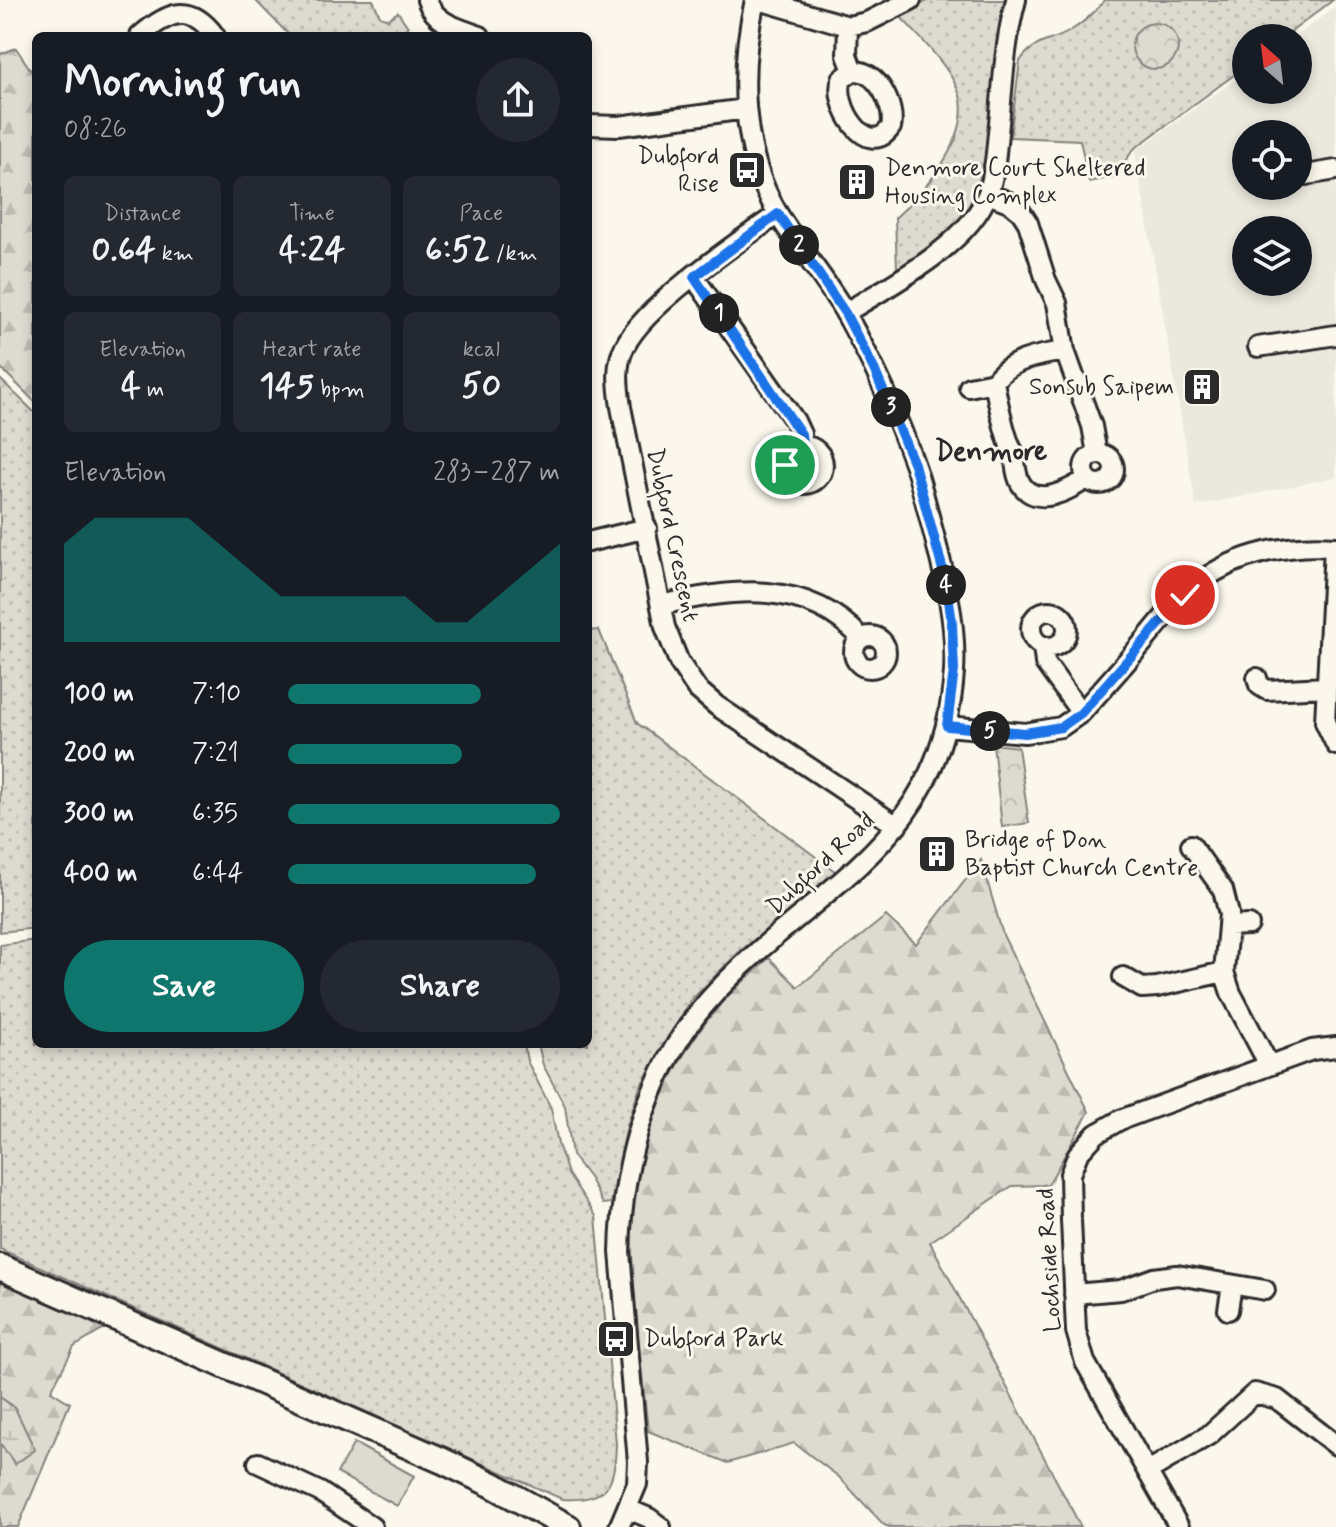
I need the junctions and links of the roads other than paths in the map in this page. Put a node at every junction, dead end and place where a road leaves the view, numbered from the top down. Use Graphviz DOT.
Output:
graph roads {
  1 [pos="757,0"];
  2 [pos="911,0"];
  3 [pos="1016,0"];
  4 [pos="428,4"];
  5 [pos="413,18"];
  6 [pos="848,26"];
  7 [pos="145,32"];
  8 [pos="212,32"];
  9 [pos="468,32"];
  10 [pos="853,71"];
  11 [pos="746,109"];
  12 [pos="592,125"];
  13 [pos="1336,170"];
  14 [pos="1312,174"];
  15 [pos="988,194"];
  16 [pos="778,214"];
  17 [pos="694,277"];
  18 [pos="845,313"];
  19 [pos="1336,335"];
  20 [pos="1258,347"];
  21 [pos="1065,351"];
  22 [pos="994,382"];
  23 [pos="969,387"];
  24 [pos="802,446"];
  25 [pos="1097,454"];
  26 [pos="1087,479"];
  27 [pos="647,528"];
  28 [pos="592,541"];
  29 [pos="1335,547"];
  30 [pos="662,605"];
  31 [pos="861,638"];
  32 [pos="1043,646"];
  33 [pos="1257,678"];
  34 [pos="1326,687"];
  35 [pos="1081,713"];
  36 [pos="947,726"];
  37 [pos="1336,745"];
  38 [pos="897,826"];
  39 [pos="1191,845"];
  40 [pos="1249,925"];
  41 [pos="1228,926"];
  42 [pos="1224,972"];
  43 [pos="1128,986"];
  44 [pos="1336,1047"];
  45 [pos="1269,1065"];
  46 [pos="0,1267"];
  47 [pos="1232,1285"];
  48 [pos="1265,1290"];
  49 [pos="1074,1294"];
  50 [pos="1228,1310"];
  51 [pos="1336,1445"];
  52 [pos="258,1463"];
  53 [pos="1148,1471"];
  54 [pos="628,1509"];
  55 [pos="372,1527"];
  56 [pos="568,1527"];
  57 [pos="619,1527"];
  58 [pos="661,1527"];
  59 [pos="1179,1527"];
  1 -- 6 [label="street"];
  1 -- 11 [label="street, Dubford Road"];
  2 -- 6 [label="street"];
  3 -- 15 [label="street"];
  4 -- 5 [label="street"];
  4 -- 9 [label="street"];
  6 -- 10 [label="street"];
  7 -- 8 [label="street"];
  11 -- 12 [label="street"];
  11 -- 16 [label="street, Dubford Road"];
  13 -- 14 [label="street"];
  15 -- 18 [label="street"];
  15 -- 21 [label="street"];
  16 -- 17 [label="street, Dubford Crescent"];
  16 -- 18 [label="street, Dubford Road"];
  17 -- 24 [label="street"];
  17 -- 27 [label="street, Dubford Crescent"];
  18 -- 36 [label="street, Dubford Road"];
  19 -- 20 [label="street"];
  21 -- 22 [label="street"];
  21 -- 25 [label="street"];
  22 -- 23 [label="street"];
  22 -- 26 [label="street"];
  25 -- 26 [label="street"];
  25 -- 26 [label="street"];
  27 -- 28 [label="street"];
  27 -- 30 [label="street, Dubford Crescent"];
  29 -- 34 [label="street"];
  29 -- 35 [label="street"];
  30 -- 31 [label="street"];
  30 -- 38 [label="street, Dubford Crescent"];
  32 -- 35 [label="street"];
  33 -- 34 [label="street"];
  34 -- 37 [label="street"];
  35 -- 36 [label="street"];
  36 -- 38 [label="street, Dubford Road"];
  38 -- 54 [label="street, Dubford Road"];
  39 -- 41 [label="street"];
  40 -- 41 [label="street"];
  41 -- 42 [label="street"];
  42 -- 43 [label="street"];
  42 -- 45 [label="street"];
  44 -- 45 [label="street, Lochside Road"];
  45 -- 49 [label="street, Lochside Road"];
  46 -- 56 [label="main road"];
  47 -- 48 [label="street"];
  47 -- 49 [label="street"];
  47 -- 50 [label="street"];
  49 -- 53 [label="street, Lochside Road"];
  51 -- 53 [label="street"];
  52 -- 55 [label="street"];
  53 -- 59 [label="street, Lochside Road"];
  54 -- 57 [label="street, Dubford Road"];
  54 -- 58 [label="street"];
}
